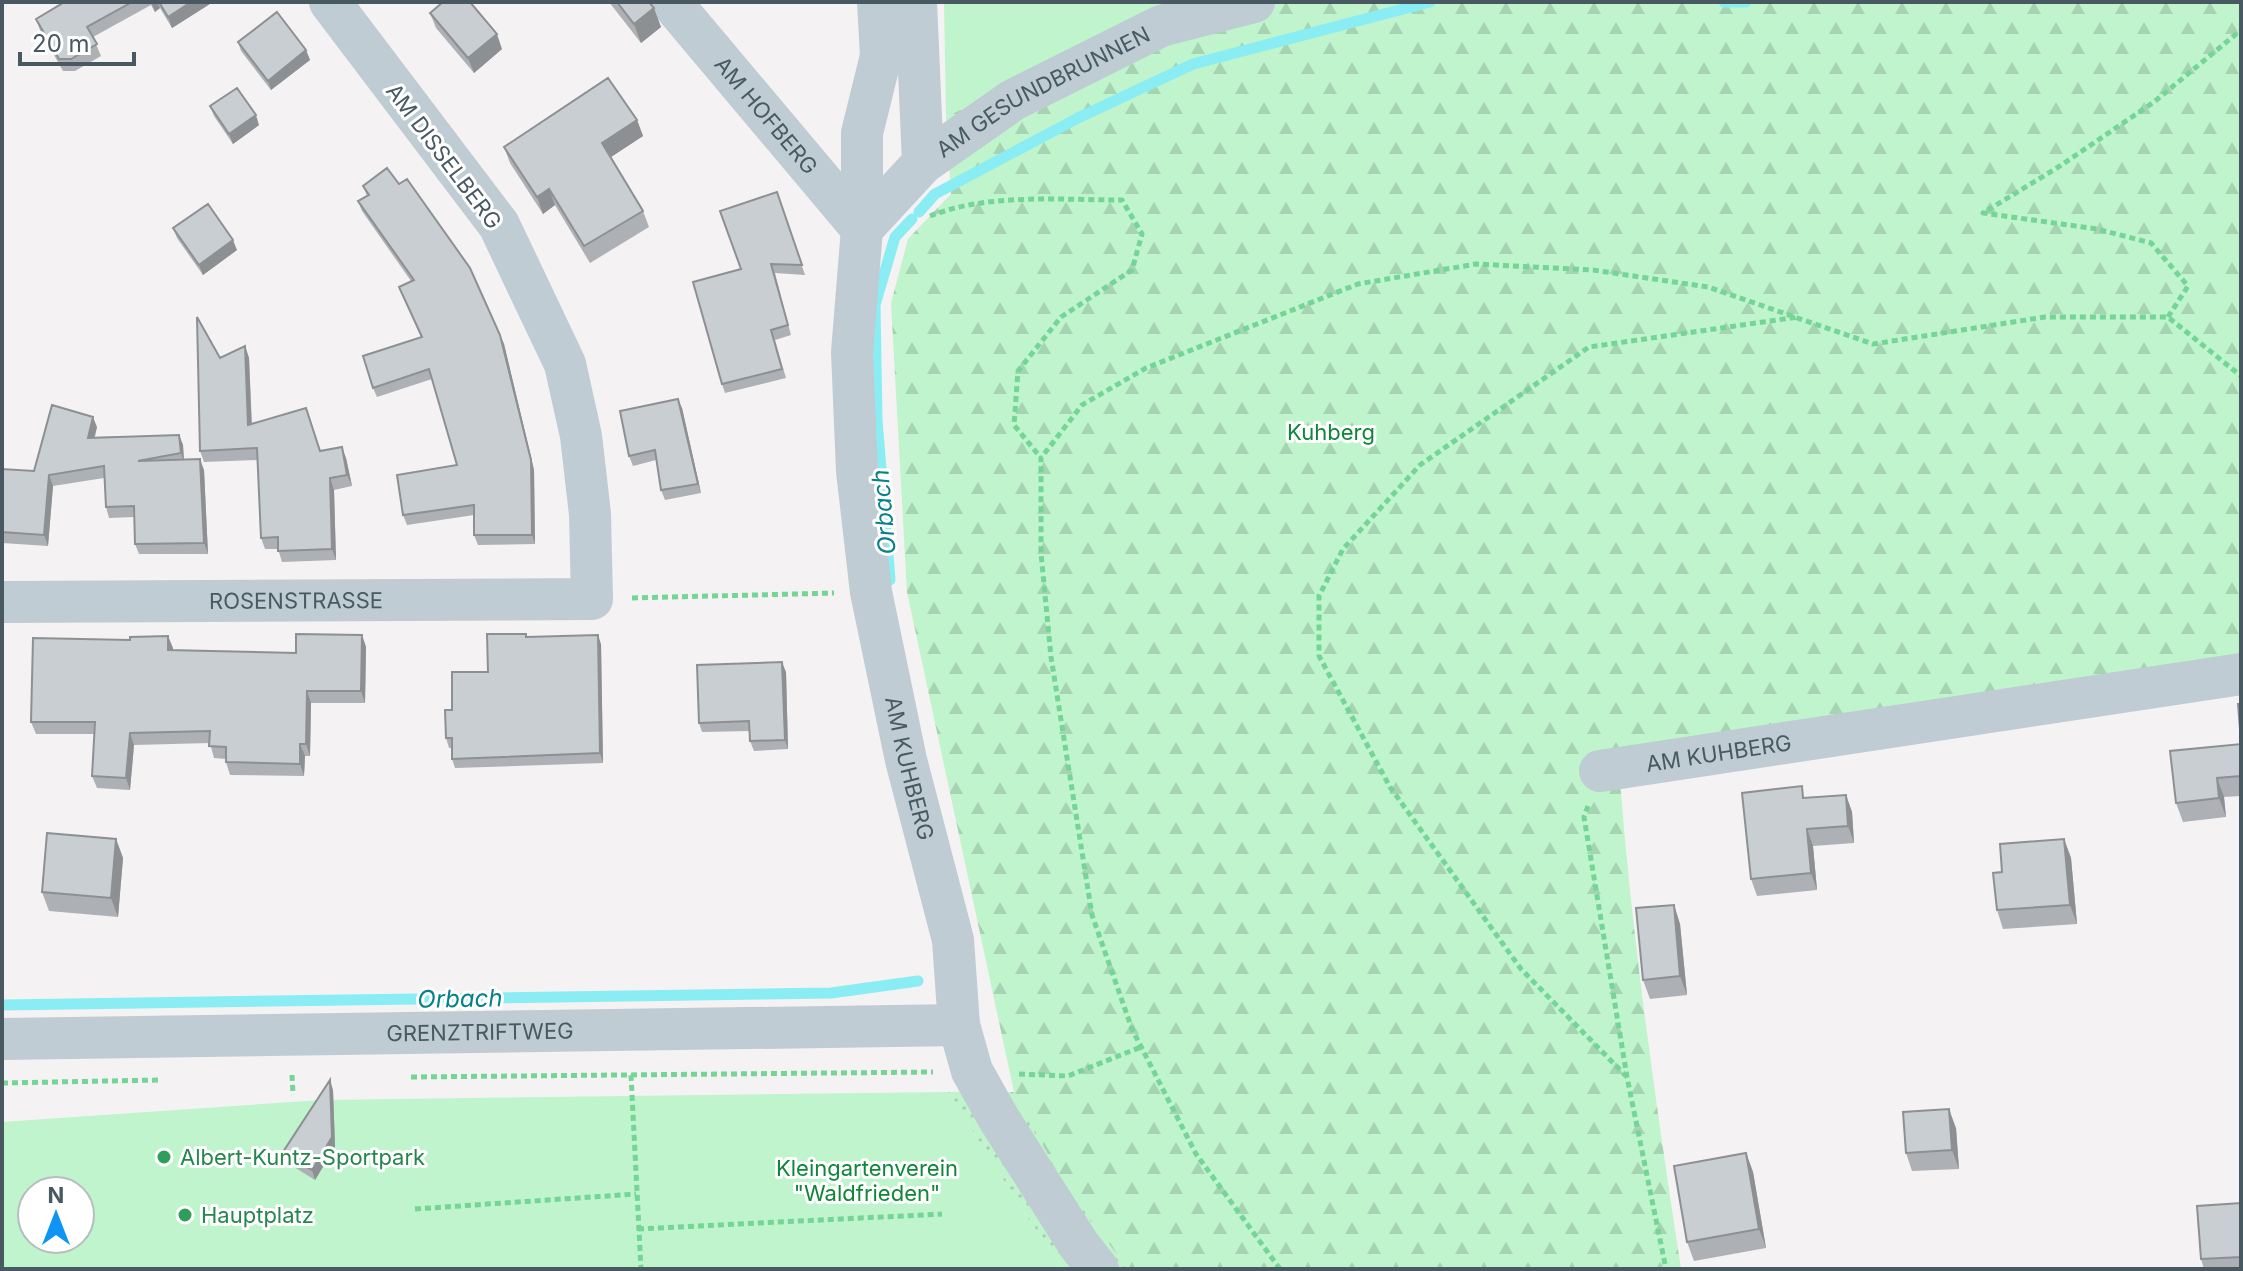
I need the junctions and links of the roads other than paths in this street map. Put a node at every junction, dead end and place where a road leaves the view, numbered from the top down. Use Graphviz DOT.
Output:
graph roads {
  1 [pos="330,2"];
  2 [pos="671,2"];
  3 [pos="878,2"];
  4 [pos="916,2"];
  5 [pos="1254,2"];
  6 [pos="1157,14"];
  7 [pos="923,163"];
  8 [pos="875,214"];
  9 [pos="592,599"];
  10 [pos="2,602"];
  11 [pos="2241,674"];
  12 [pos="1600,771"];
  13 [pos="959,1025"];
  14 [pos="2,1039"];
  15 [pos="1098,1269"];
  1 -- 9 [label="street, AM DISSELBERG"];
  2 -- 8 [label="street, AM HOFBERG"];
  3 -- 8 [label="street, AM KUHBERG"];
  4 -- 7 [label="street"];
  5 -- 6 [label="street, AM GESUNDBRUNNEN"];
  6 -- 7 [label="street, AM GESUNDBRUNNEN"];
  7 -- 8 [label="street, AM GESUNDBRUNNEN"];
  8 -- 13 [label="street, AM KUHBERG"];
  9 -- 10 [label="street, ROSENSTRASSE"];
  11 -- 12 [label="street, AM KUHBERG"];
  13 -- 14 [label="street, GRENZTRIFTWEG"];
  13 -- 15 [label="street, AM KUHBERG"];
}
